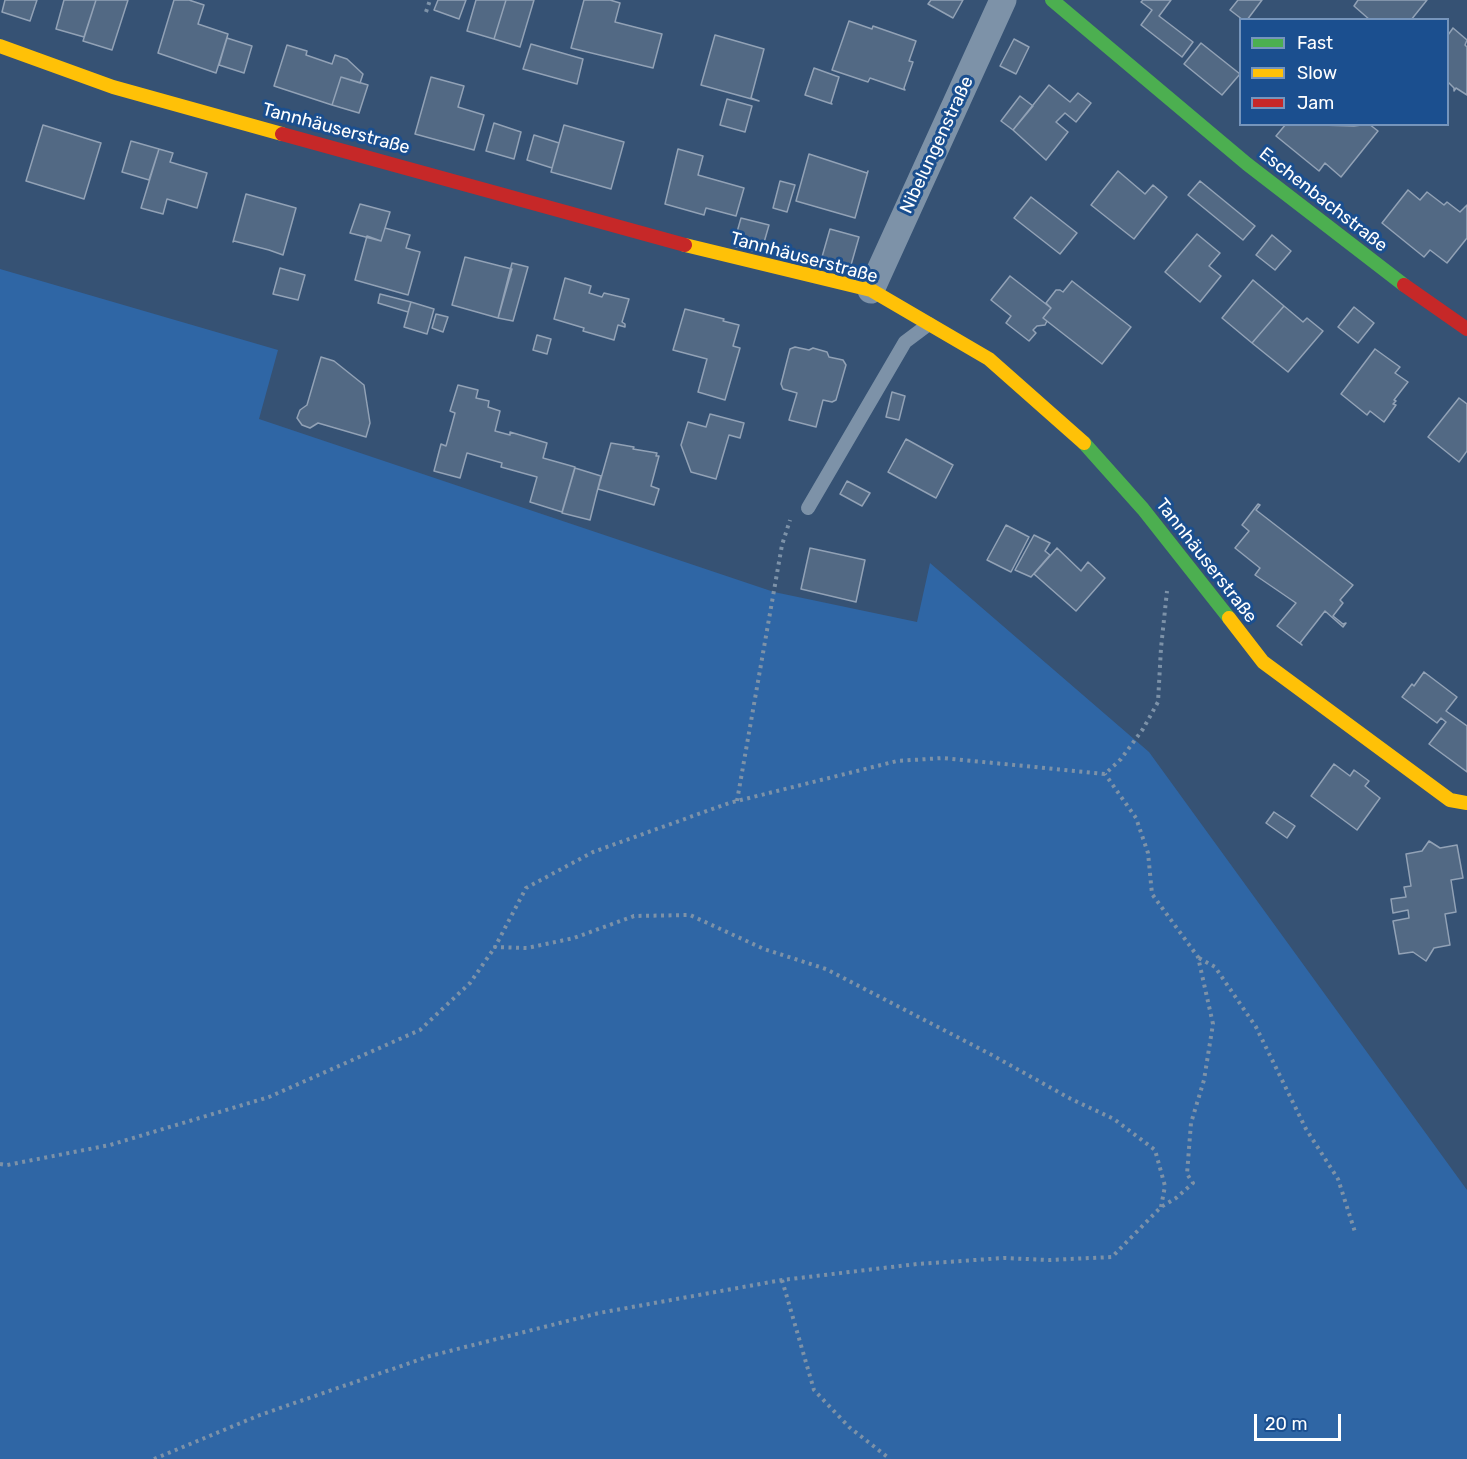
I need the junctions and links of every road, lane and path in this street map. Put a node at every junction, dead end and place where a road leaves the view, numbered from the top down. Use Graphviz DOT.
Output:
graph roads {
  1 [pos="430,0"];
  2 [pos="1003,0"];
  3 [pos="1053,0"];
  4 [pos="426,12"];
  5 [pos="0,46"];
  6 [pos="871,290"];
  7 [pos="929,324"];
  8 [pos="1467,329"];
  9 [pos="808,508"];
  10 [pos="1172,546"];
  11 [pos="1105,774"];
  12 [pos="737,801"];
  13 [pos="1467,803"];
  14 [pos="495,947"];
  15 [pos="1198,957"];
  16 [pos="0,1164"];
  17 [pos="1161,1207"];
  18 [pos="1355,1232"];
  19 [pos="782,1280"];
  20 [pos="154,1459"];
  21 [pos="890,1459"];
  1 -- 4 [label="path"];
  2 -- 6 [label="street, Nibelungenstraße"];
  3 -- 8 [label="street, Eschenbachstraße"];
  5 -- 6 [label="street, Tannhäuserstraße"];
  6 -- 7 [label="street, Tannhäuserstraße"];
  7 -- 9 [label="lane"];
  7 -- 10 [label="street, Tannhäuserstraße"];
  9 -- 12 [label="path"];
  10 -- 11 [label="path"];
  10 -- 13 [label="street, Tannhäuserstraße"];
  11 -- 12 [label="path"];
  11 -- 15 [label="path"];
  12 -- 14 [label="path"];
  14 -- 16 [label="path"];
  14 -- 17 [label="path"];
  15 -- 17 [label="path"];
  15 -- 18 [label="path"];
  17 -- 19 [label="path"];
  19 -- 20 [label="path"];
  19 -- 21 [label="path"];
}
